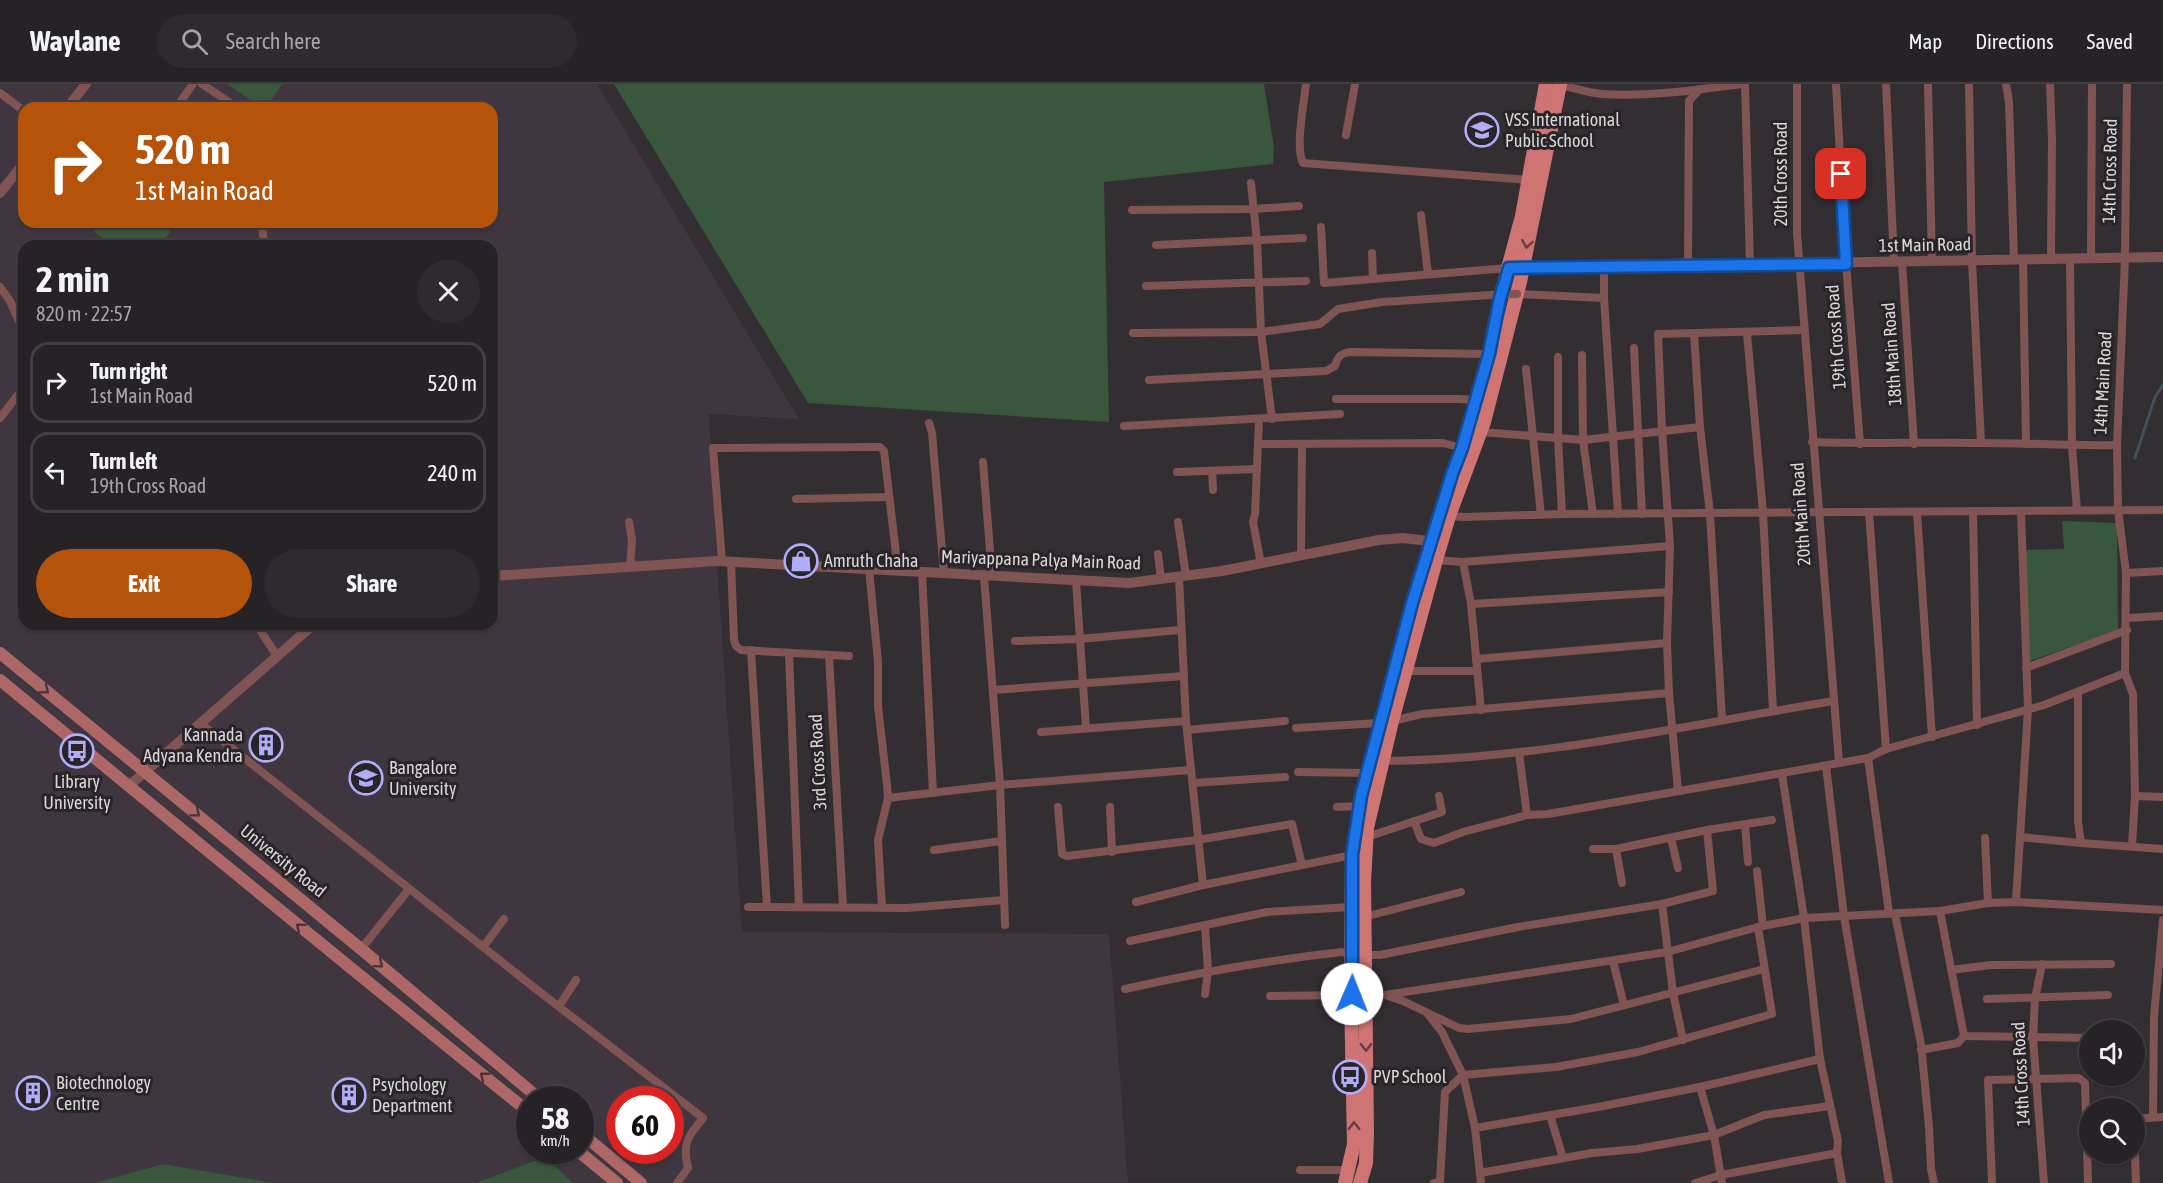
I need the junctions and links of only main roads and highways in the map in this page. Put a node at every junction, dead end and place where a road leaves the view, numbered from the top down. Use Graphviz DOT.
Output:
graph roads {
  1 [pos="1546,84"];
  2 [pos="1560,84"];
  3 [pos="1516,268"];
  4 [pos="1444,515"];
  5 [pos="1436,541"];
  6 [pos="0,653"];
  7 [pos="0,680"];
  8 [pos="1386,722"];
  9 [pos="1359,955"];
  10 [pos="1359,995"];
  11 [pos="524,1086"];
  12 [pos="516,1102"];
  13 [pos="594,1144"];
  14 [pos="594,1164"];
  15 [pos="1347,1177"];
  16 [pos="617,1183"];
  17 [pos="641,1183"];
  18 [pos="1360,1183"];
  1 -- 3 [label="main road"];
  2 -- 3 [label="main road, one-way"];
  3 -- 4 [label="main road"];
  3 -- 4 [label="main road"];
  4 -- 5 [label="main road"];
  5 -- 8 [label="main road"];
  5 -- 8 [label="main road"];
  6 -- 11 [label="main road, University Road, one-way"];
  12 -- 7 [label="main road, one-way"];
  8 -- 9 [label="main road"];
  8 -- 9 [label="main road"];
  9 -- 10 [label="main road"];
  15 -- 10 [label="main road, one-way"];
  10 -- 18 [label="main road, one-way"];
  13 -- 17 [label="main road"];
  14 -- 16 [label="main road"];
}
